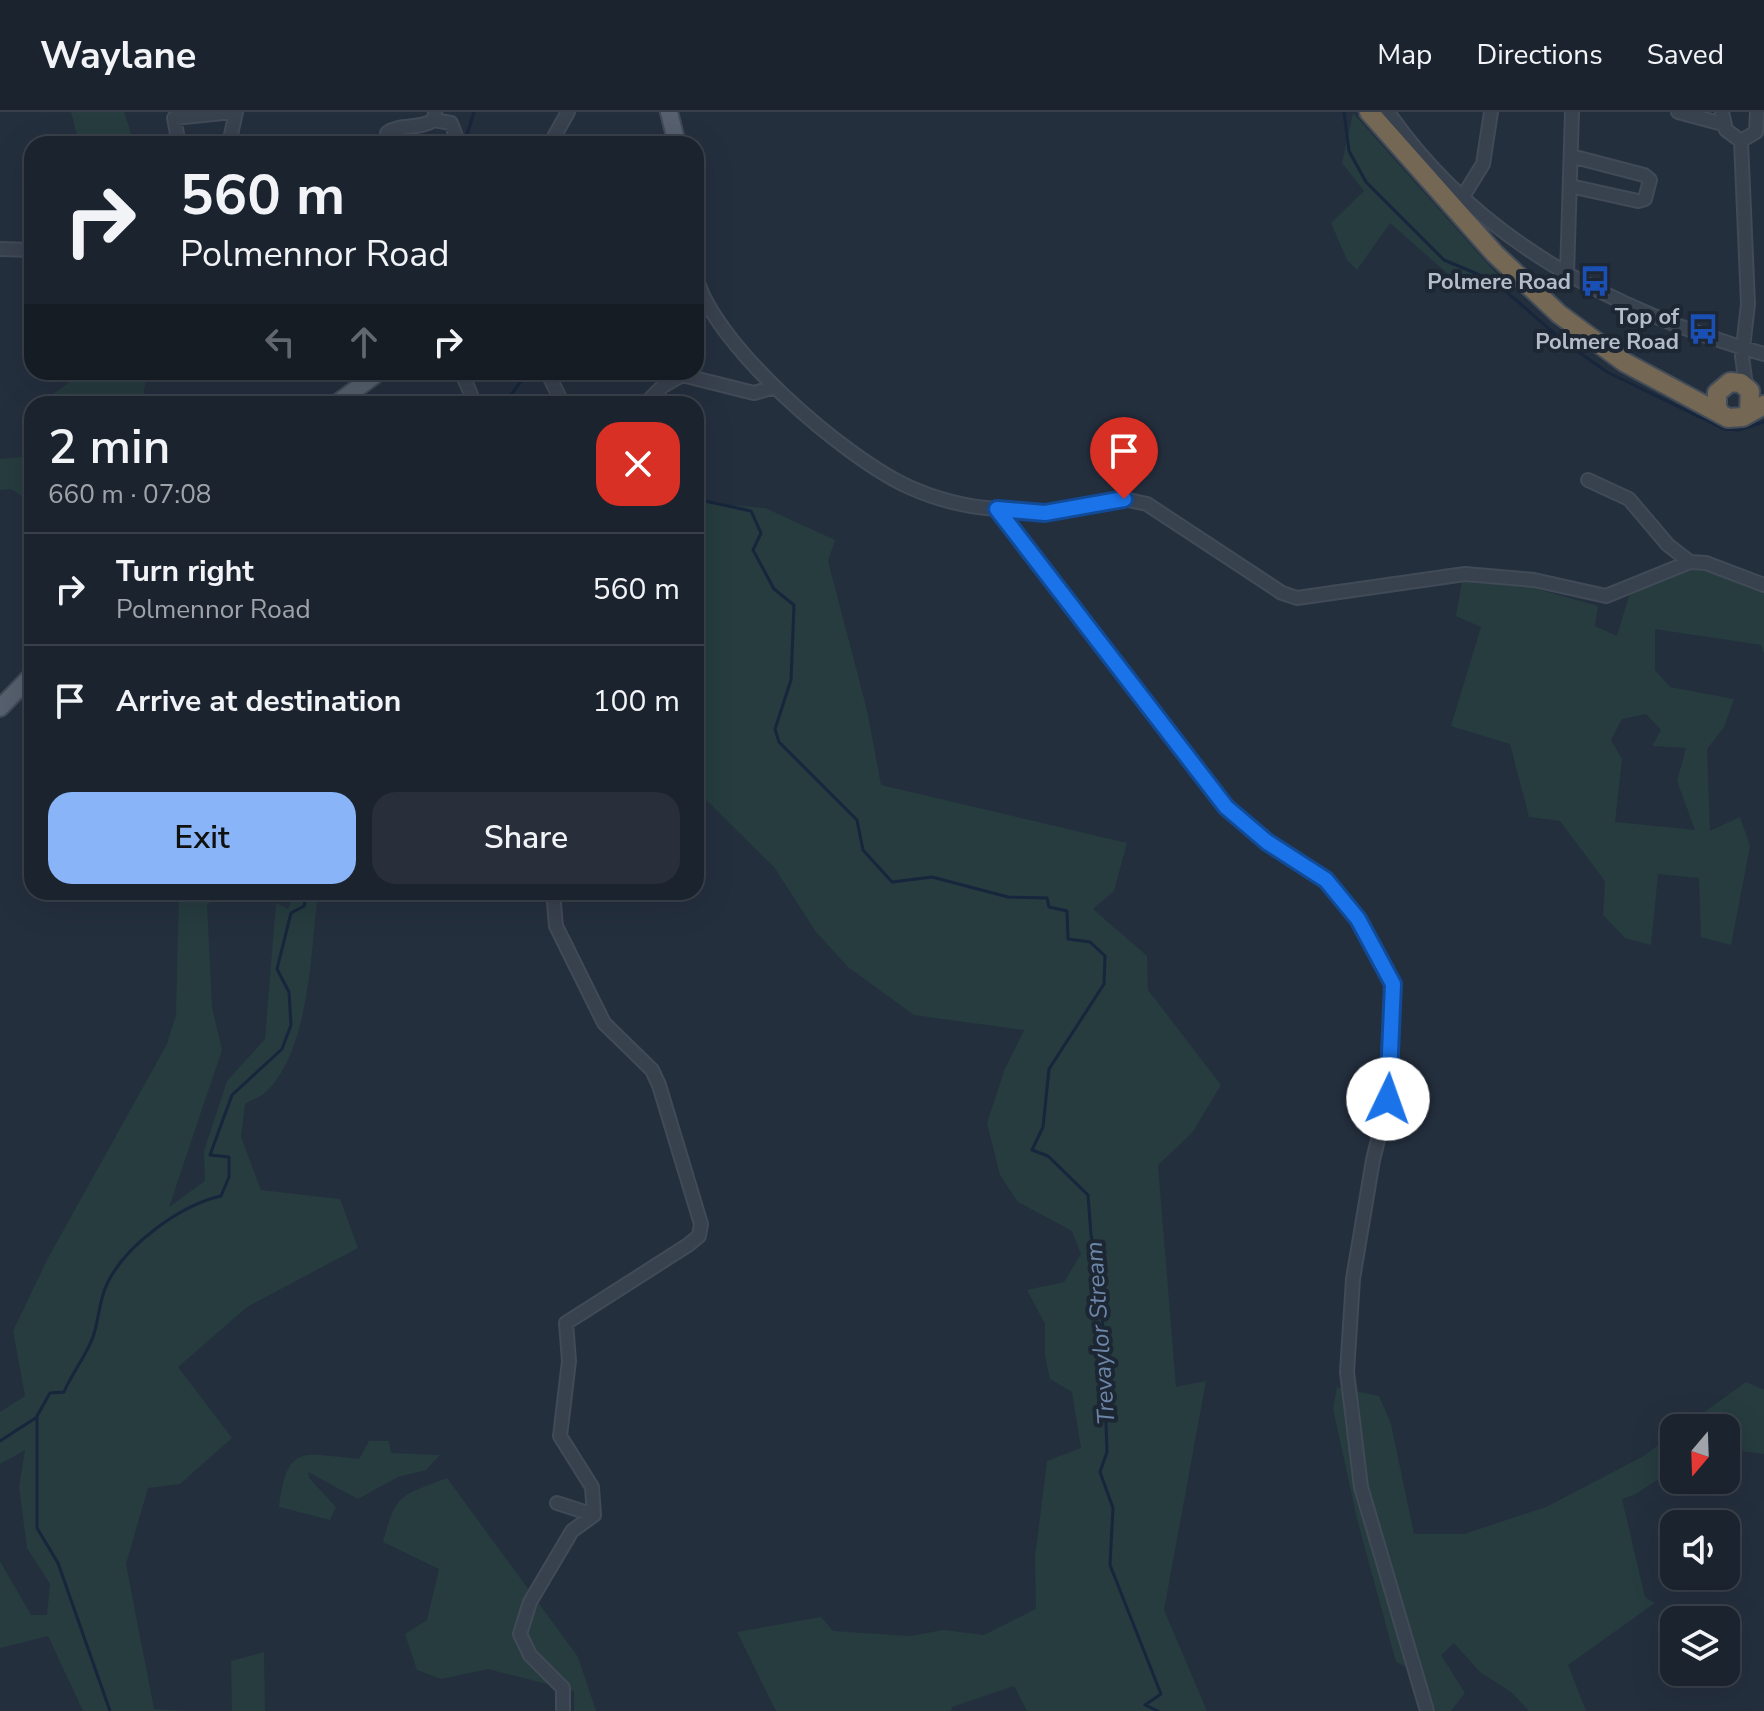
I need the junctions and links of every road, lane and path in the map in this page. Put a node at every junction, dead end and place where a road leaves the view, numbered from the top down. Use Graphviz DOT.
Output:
graph roads {
  1 [pos="235,112"];
  2 [pos="568,112"];
  3 [pos="669,112"];
  4 [pos="1369,112"];
  5 [pos="1388,112"];
  6 [pos="1491,112"];
  7 [pos="1572,112"];
  8 [pos="1678,112"];
  9 [pos="1757,112"];
  10 [pos="174,115"];
  11 [pos="434,116"];
  12 [pos="1722,118"];
  13 [pos="1760,133"];
  14 [pos="178,136"];
  15 [pos="230,136"];
  16 [pos="387,136"];
  17 [pos="456,136"];
  18 [pos="554,136"];
  19 [pos="675,136"];
  20 [pos="1741,141"];
  21 [pos="1571,156"];
  22 [pos="1570,186"];
  23 [pos="1462,198"];
  24 [pos="0,249"];
  25 [pos="24,250"];
  26 [pos="1567,274"];
  27 [pos="704,294"];
  28 [pos="1743,351"];
  29 [pos="1764,354"];
  30 [pos="1651,377"];
  31 [pos="355,380"];
  32 [pos="673,380"];
  33 [pos="702,380"];
  34 [pos="1723,386"];
  35 [pos="775,387"];
  36 [pos="1754,390"];
  37 [pos="342,396"];
  38 [pos="653,396"];
  39 [pos="1757,408"];
  40 [pos="1721,414"];
  41 [pos="1588,480"];
  42 [pos="997,509"];
  43 [pos="1690,562"];
  44 [pos="1764,585"];
  45 [pos="24,683"];
  46 [pos="0,708"];
  47 [pos="554,900"];
  48 [pos="557,1503"];
  49 [pos="594,1515"];
  50 [pos="563,1711"];
  51 [pos="1427,1711"];
  1 -- 10 [label="street"];
  1 -- 15 [label="street"];
  2 -- 18 [label="street"];
  3 -- 19 [label="main road"];
  4 -- 30 [label="highway"];
  5 -- 23 [label="street"];
  6 -- 23 [label="street"];
  7 -- 21 [label="street"];
  8 -- 12 [label="street"];
  9 -- 13 [label="street"];
  10 -- 14 [label="street"];
  11 -- 16 [label="street"];
  11 -- 17 [label="street"];
  12 -- 20 [label="street"];
  13 -- 20 [label="street"];
  20 -- 28 [label="street"];
  21 -- 22 [label="street"];
  21 -- 22 [label="street"];
  22 -- 26 [label="street"];
  23 -- 26 [label="street"];
  24 -- 25 [label="street"];
  26 -- 28 [label="street"];
  27 -- 35 [label="street"];
  28 -- 29 [label="street"];
  28 -- 34 [label="street"];
  28 -- 36 [label="street"];
  30 -- 34 [label="highway"];
  30 -- 40 [label="highway"];
  31 -- 37 [label="main road"];
  32 -- 38 [label="street"];
  33 -- 35 [label="street"];
  34 -- 36 [label="highway"];
  34 -- 40 [label="highway"];
  35 -- 42 [label="street"];
  36 -- 39 [label="highway"];
  39 -- 40 [label="highway"];
  41 -- 43 [label="street"];
  42 -- 43 [label="street"];
  42 -- 51 [label="street"];
  43 -- 44 [label="street"];
  45 -- 46 [label="main road"];
  47 -- 49 [label="street"];
  48 -- 49 [label="street"];
  49 -- 50 [label="street"];
}
